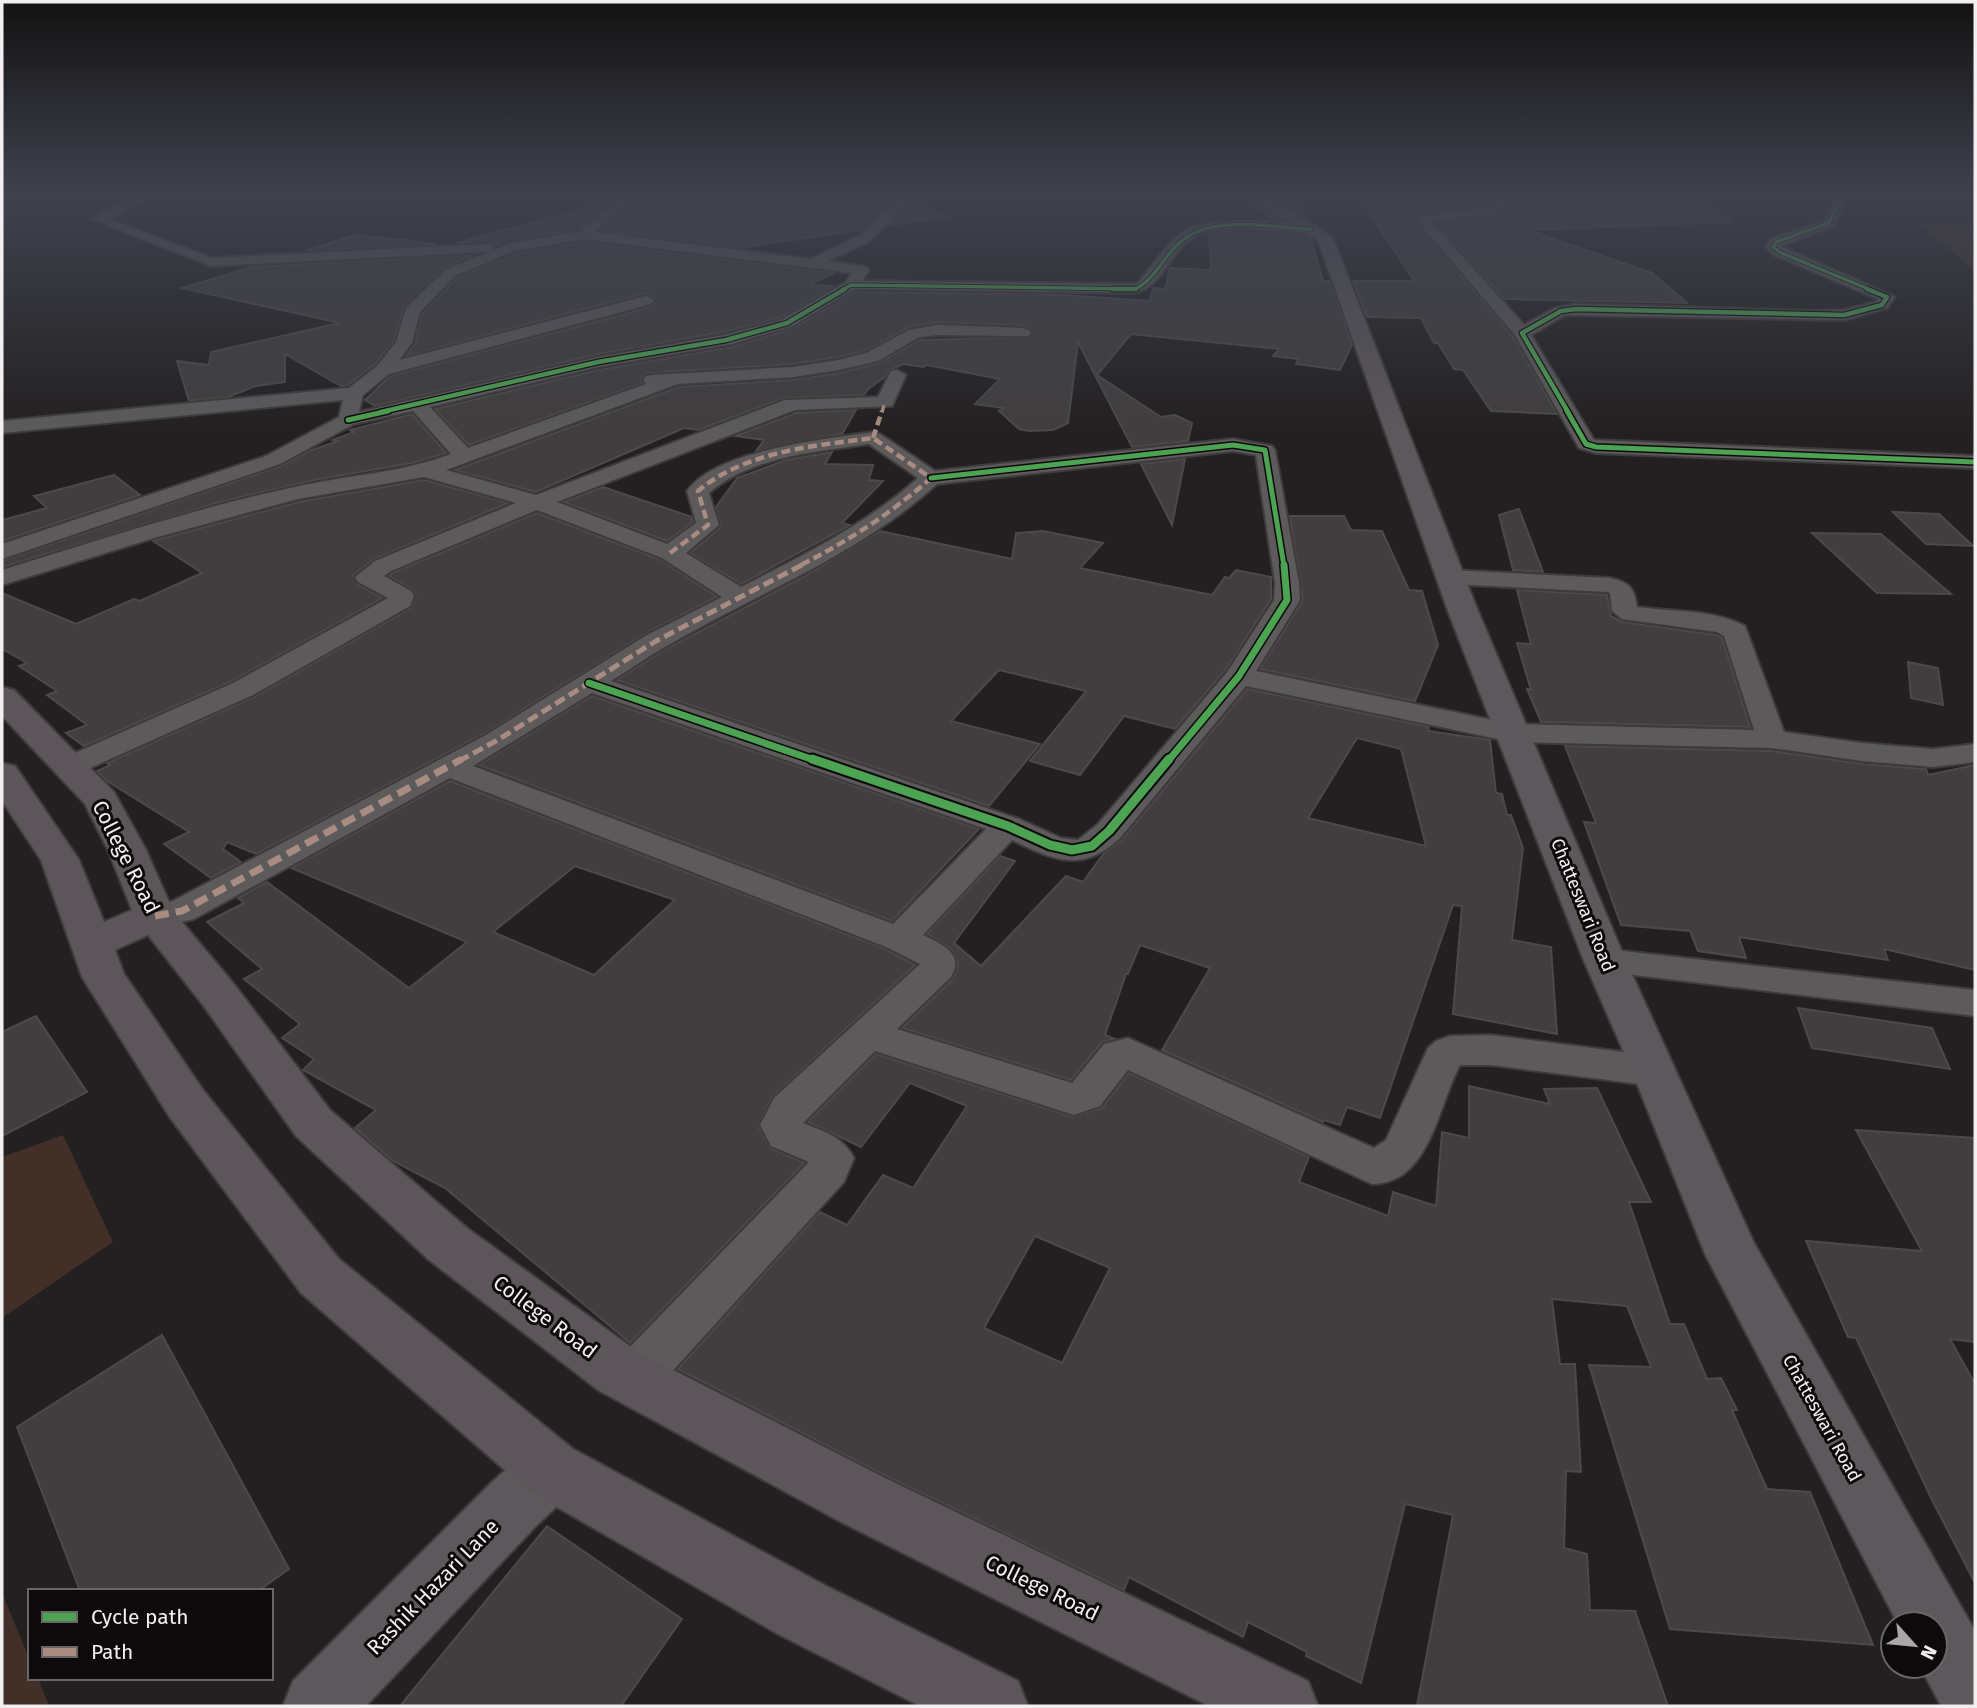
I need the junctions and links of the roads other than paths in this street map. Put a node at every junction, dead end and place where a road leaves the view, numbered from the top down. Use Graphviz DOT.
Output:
graph roads {
  1 [pos="451,273"];
  2 [pos="860,273"];
  3 [pos="1154,273"];
  4 [pos="1338,273"];
  5 [pos="1468,273"];
  6 [pos="1827,273"];
  7 [pos="851,285"];
  8 [pos="646,301"];
  9 [pos="1023,333"];
  10 [pos="1522,333"];
  11 [pos="383,370"];
  12 [pos="897,374"];
  13 [pos="675,379"];
  14 [pos="621,380"];
  15 [pos="594,381"];
  16 [pos="500,383"];
  17 [pos="354,393"];
  18 [pos="885,402"];
  19 [pos="416,403"];
  20 [pos="348,419"];
  21 [pos="2,427"];
  22 [pos="873,438"];
  23 [pos="464,456"];
  24 [pos="1975,462"];
  25 [pos="425,471"];
  26 [pos="931,478"];
  27 [pos="537,502"];
  28 [pos="2,552"];
  29 [pos="670,553"];
  30 [pos="1450,577"];
  31 [pos="2,578"];
  32 [pos="738,596"];
  33 [pos="1239,676"];
  34 [pos="589,683"];
  35 [pos="2,697"];
  36 [pos="1512,733"];
  37 [pos="1772,739"];
  38 [pos="1975,753"];
  39 [pos="68,767"];
  40 [pos="448,767"];
  41 [pos="2,774"];
  42 [pos="1008,826"];
  43 [pos="155,916"];
  44 [pos="899,939"];
  45 [pos="92,944"];
  46 [pos="1605,961"];
  47 [pos="1975,1003"];
  48 [pos="867,1034"];
  49 [pos="1656,1071"];
  50 [pos="624,1374"];
  51 [pos="551,1469"];
  52 [pos="1926,1610"];
  53 [pos="1949,1652"];
  54 [pos="1975,1700"];
  55 [pos="318,1706"];
  56 [pos="993,1706"];
  57 [pos="1283,1706"];
  1 -- 11 [label="street"];
  2 -- 7 [label="street"];
  3 -- 7 [label="street"];
  4 -- 30 [label="main road, Chatteswari Road"];
  5 -- 10 [label="street"];
  6 -- 10 [label="street"];
  7 -- 16 [label="street"];
  8 -- 11 [label="street"];
  9 -- 13 [label="street"];
  10 -- 24 [label="street"];
  11 -- 17 [label="street"];
  12 -- 18 [label="street"];
  13 -- 14 [label="street"];
  13 -- 23 [label="street"];
  15 -- 16 [label="street"];
  16 -- 19 [label="street"];
  17 -- 20 [label="street"];
  17 -- 21 [label="street"];
  18 -- 22 [label="street"];
  18 -- 27 [label="street"];
  19 -- 20 [label="street"];
  19 -- 23 [label="street"];
  20 -- 28 [label="street"];
  22 -- 26 [label="street"];
  22 -- 29 [label="street"];
  23 -- 25 [label="street"];
  25 -- 27 [label="street"];
  25 -- 31 [label="street"];
  26 -- 32 [label="street"];
  26 -- 33 [label="street"];
  27 -- 29 [label="street"];
  27 -- 39 [label="street"];
  29 -- 32 [label="street"];
  30 -- 36 [label="main road, Chatteswari Road"];
  30 -- 37 [label="street"];
  32 -- 34 [label="street"];
  33 -- 36 [label="street"];
  33 -- 42 [label="street"];
  34 -- 40 [label="street"];
  34 -- 42 [label="street"];
  35 -- 39 [label="main road, College Road"];
  36 -- 37 [label="street"];
  36 -- 46 [label="main road, Chatteswari Road"];
  37 -- 38 [label="street"];
  39 -- 43 [label="main road, College Road"];
  40 -- 43 [label="street"];
  40 -- 44 [label="street"];
  41 -- 45 [label="main road"];
  42 -- 44 [label="street"];
  43 -- 45 [label="main road"];
  43 -- 50 [label="main road, College Road"];
  44 -- 48 [label="street"];
  45 -- 51 [label="main road"];
  46 -- 47 [label="street"];
  46 -- 49 [label="main road, Chatteswari Road"];
  48 -- 49 [label="street"];
  48 -- 50 [label="street"];
  49 -- 52 [label="main road, Chatteswari Road"];
  50 -- 57 [label="main road, College Road"];
  51 -- 55 [label="main road, Rashik Hazari Lane"];
  51 -- 56 [label="main road"];
  53 -- 54 [label="main road, Chatteswari Road"];
}
